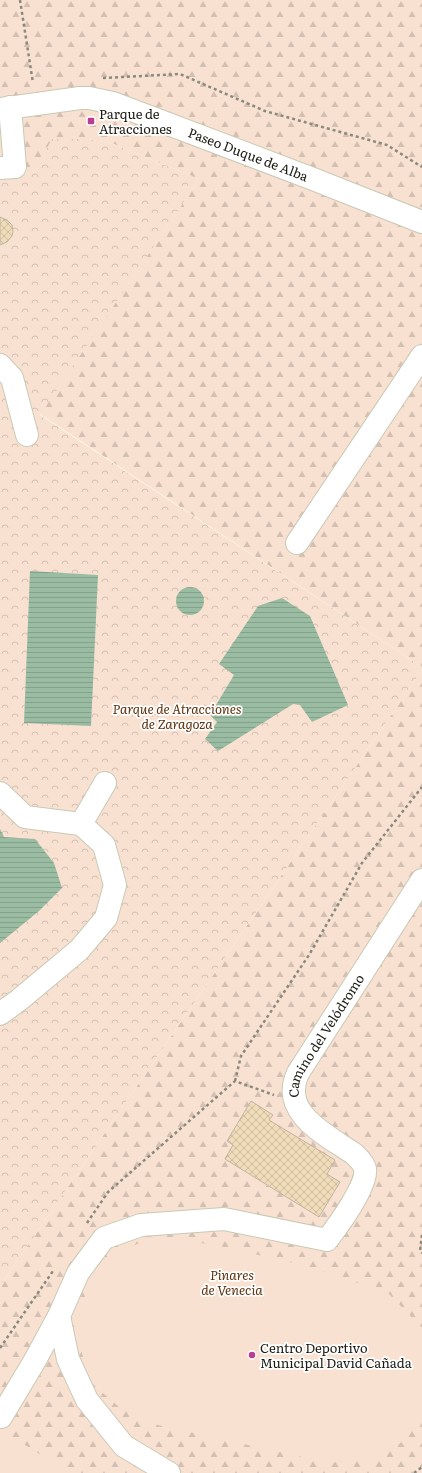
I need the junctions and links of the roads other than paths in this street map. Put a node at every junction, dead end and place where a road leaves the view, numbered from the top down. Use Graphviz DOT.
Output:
graph roads {
  1 [pos="5,108"];
  2 [pos="0,168"];
  3 [pos="422,222"];
  4 [pos="422,356"];
  5 [pos="0,365"];
  6 [pos="27,435"];
  7 [pos="297,543"];
  8 [pos="105,783"];
  9 [pos="0,793"];
  10 [pos="80,824"];
  11 [pos="422,880"];
  12 [pos="0,1014"];
  13 [pos="59,1316"];
  14 [pos="1,1417"];
  15 [pos="169,1473"];
  1 -- 2 [label="street"];
  1 -- 3 [label="street, Paseo Duque de Alba"];
  4 -- 7 [label="street"];
  5 -- 6 [label="street"];
  8 -- 10 [label="street"];
  9 -- 10 [label="street"];
  10 -- 12 [label="street"];
  11 -- 13 [label="street, Camino del Velódromo"];
  13 -- 14 [label="street"];
  13 -- 15 [label="street"];
}
